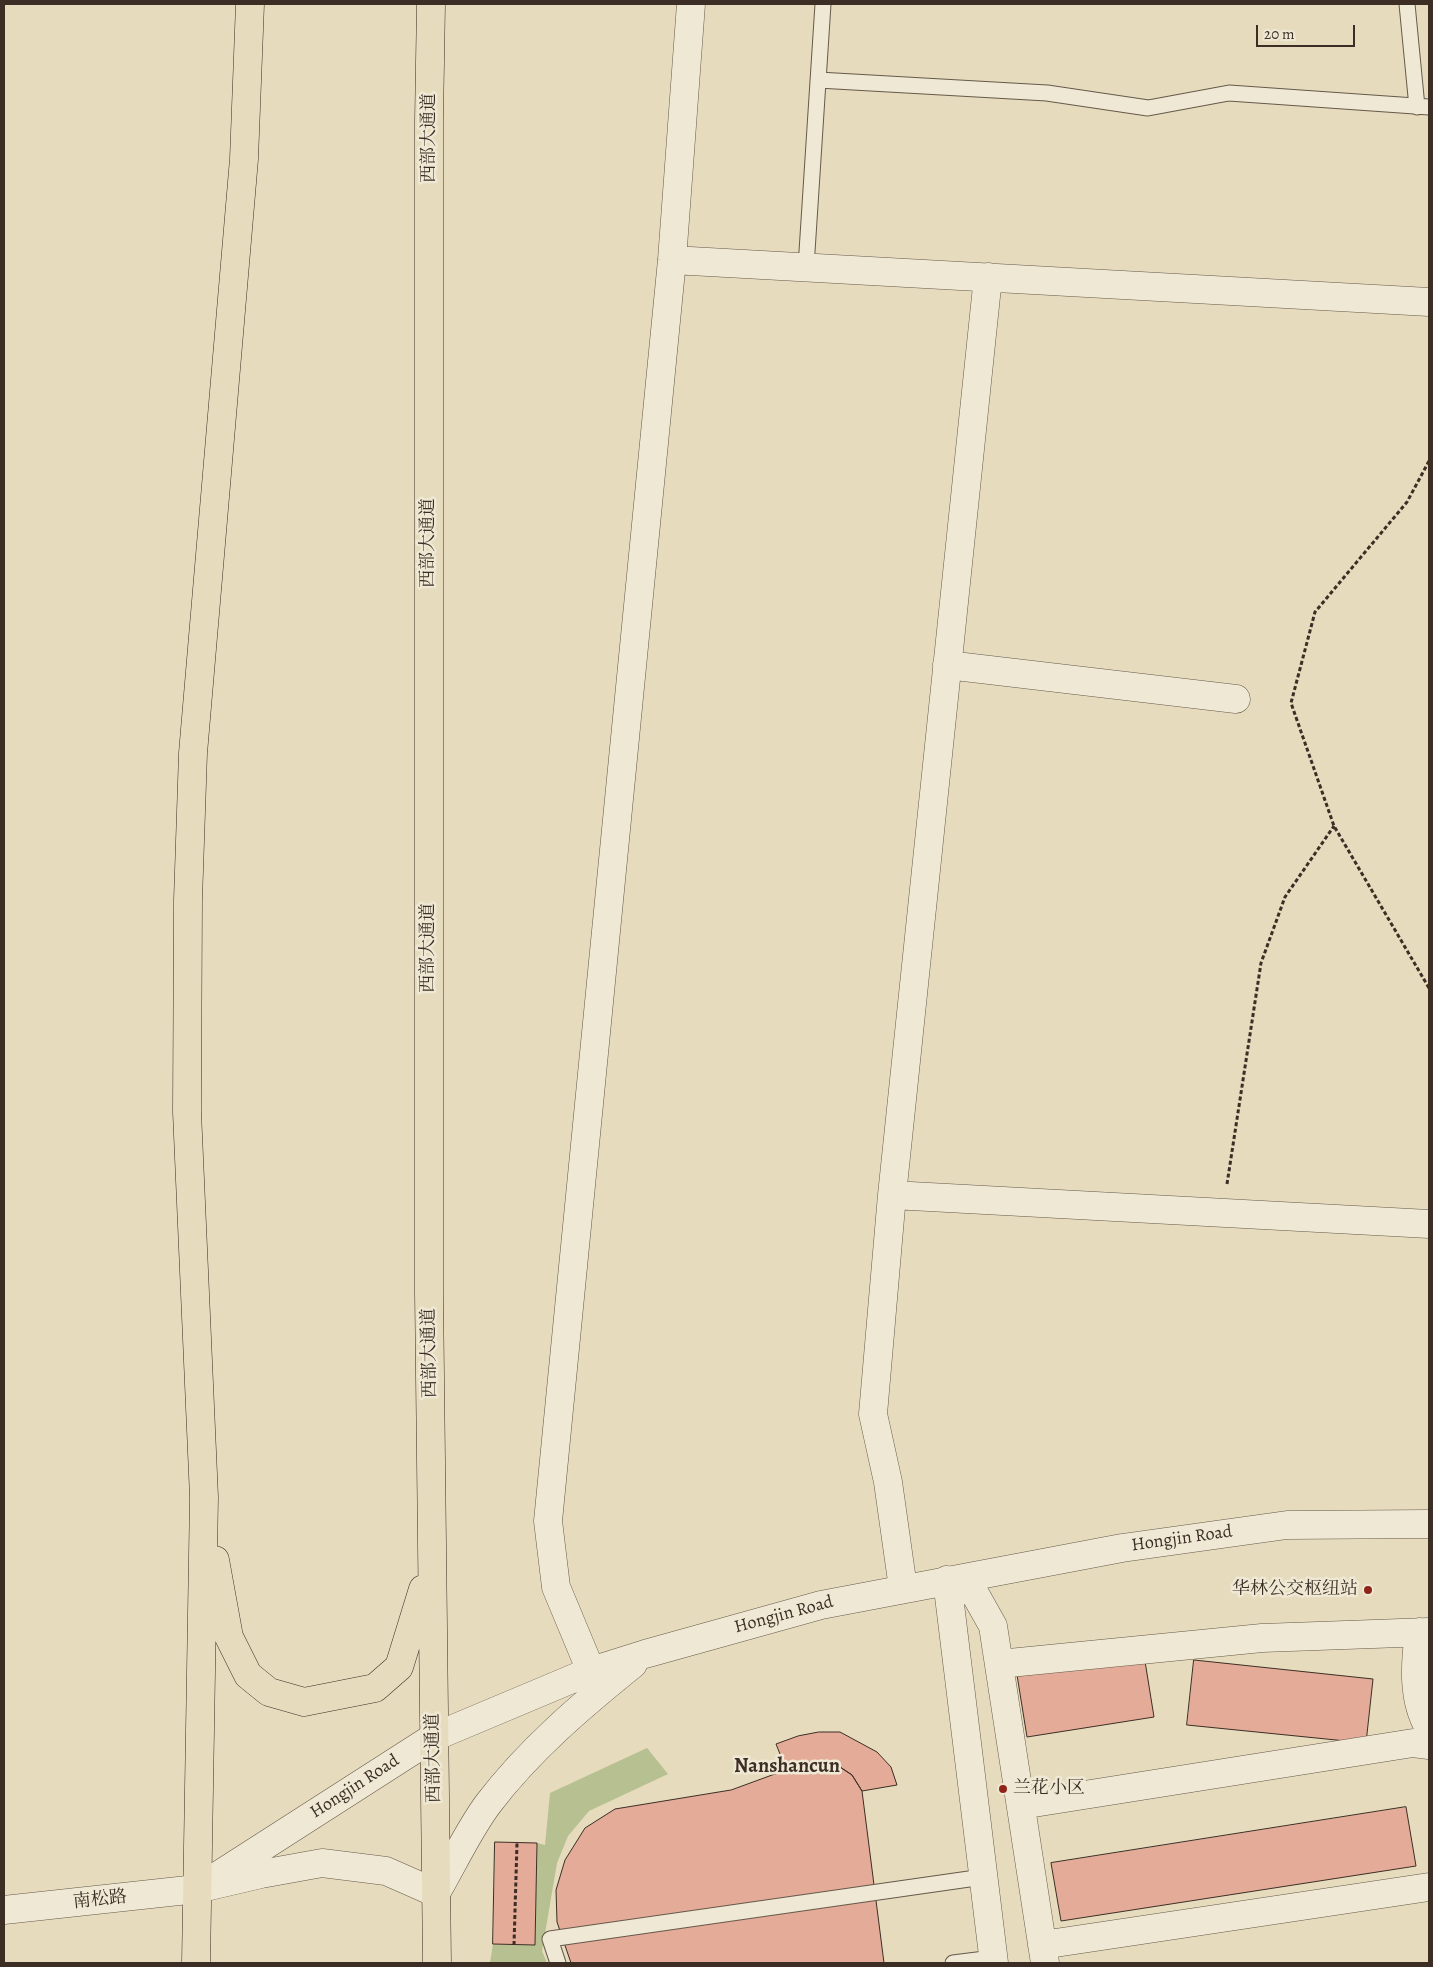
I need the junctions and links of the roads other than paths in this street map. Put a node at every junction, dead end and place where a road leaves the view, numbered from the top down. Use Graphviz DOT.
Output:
graph roads {
  1 [pos="250,4"];
  2 [pos="432,4"];
  3 [pos="691,4"];
  4 [pos="823,4"];
  5 [pos="1407,4"];
  6 [pos="818,80"];
  7 [pos="1423,107"];
  8 [pos="672,260"];
  9 [pos="806,267"];
  10 [pos="988,277"];
  11 [pos="1429,302"];
  12 [pos="946,665"];
  13 [pos="1236,699"];
  14 [pos="892,1195"];
  15 [pos="1429,1224"];
  16 [pos="204,1497"];
  17 [pos="1429,1524"];
  18 [pos="432,1558"];
  19 [pos="947,1580"];
  20 [pos="903,1588"];
  21 [pos="1424,1632"];
  22 [pos="645,1654"];
  23 [pos="999,1664"];
  24 [pos="591,1671"];
  25 [pos="1429,1728"];
  26 [pos="434,1737"];
  27 [pos="1429,1745"];
  28 [pos="1021,1805"];
  29 [pos="983,1877"];
  30 [pos="1429,1887"];
  31 [pos="197,1889"];
  32 [pos="436,1892"];
  33 [pos="4,1910"];
  34 [pos="1044,1954"];
  35 [pos="994,1961"];
  36 [pos="196,1963"];
  37 [pos="436,1963"];
  38 [pos="558,1963"];
  39 [pos="953,1963"];
  1 -- 16 [label="highway"];
  2 -- 18 [label="highway, 西部大通道"];
  3 -- 8 [label="street"];
  4 -- 6 [label="lane"];
  5 -- 7 [label="lane"];
  6 -- 7 [label="lane"];
  6 -- 9 [label="lane"];
  8 -- 9 [label="street"];
  8 -- 24 [label="street"];
  9 -- 10 [label="street"];
  10 -- 11 [label="street"];
  10 -- 12 [label="street"];
  12 -- 13 [label="street"];
  12 -- 14 [label="street"];
  14 -- 15 [label="street"];
  14 -- 20 [label="street"];
  16 -- 18 [label="highway"];
  16 -- 31 [label="highway"];
  17 -- 19 [label="street, Hongjin Road"];
  18 -- 26 [label="highway, 西部大通道"];
  19 -- 20 [label="street, Hongjin Road"];
  19 -- 23 [label="street"];
  19 -- 29 [label="street"];
  20 -- 22 [label="street, Hongjin Road"];
  21 -- 23 [label="street"];
  21 -- 25 [label="street"];
  22 -- 24 [label="street, Hongjin Road"];
  22 -- 32 [label="street"];
  23 -- 28 [label="street"];
  24 -- 26 [label="street, Hongjin Road"];
  26 -- 31 [label="street, Hongjin Road"];
  26 -- 32 [label="highway, 西部大通道"];
  27 -- 28 [label="street"];
  28 -- 34 [label="street"];
  29 -- 35 [label="street"];
  29 -- 38 [label="lane"];
  30 -- 34 [label="street"];
  31 -- 32 [label="street, 南松路"];
  31 -- 33 [label="street, 南松路"];
  31 -- 36 [label="highway"];
  32 -- 37 [label="highway, 西部大通道"];
  35 -- 39 [label="lane"];
}
